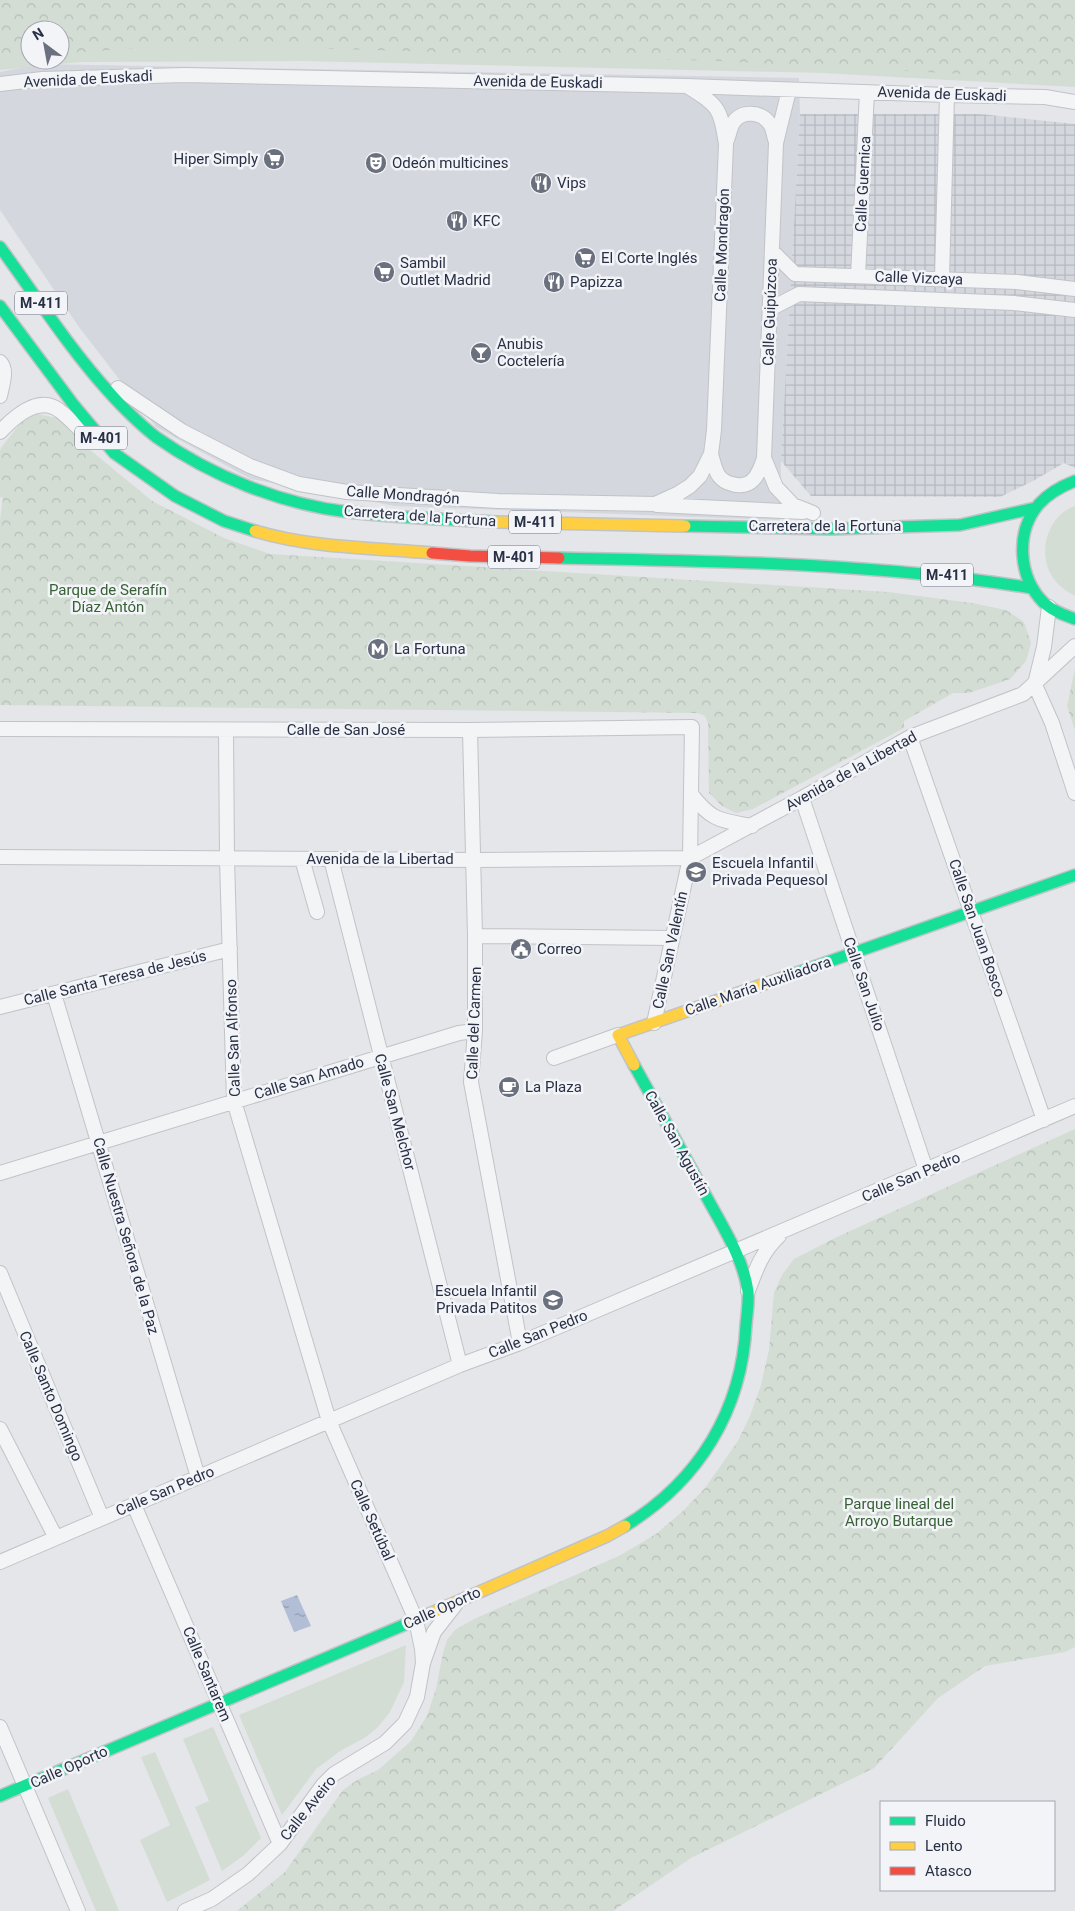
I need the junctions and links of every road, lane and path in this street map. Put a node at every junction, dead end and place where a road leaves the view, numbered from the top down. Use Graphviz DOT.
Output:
graph roads {
  1 [pos="0,84"];
  2 [pos="686,86"];
  3 [pos="789,90"];
  4 [pos="867,92"];
  5 [pos="947,96"];
  6 [pos="1075,102"];
  7 [pos="776,143"];
  8 [pos="726,144"];
  9 [pos="0,247"];
  10 [pos="772,251"];
  11 [pos="858,276"];
  12 [pos="942,278"];
  13 [pos="1075,289"];
  14 [pos="0,306"];
  15 [pos="770,309"];
  16 [pos="1075,310"];
  17 [pos="82,359"];
  18 [pos="0,362"];
  19 [pos="0,396"];
  20 [pos="0,432"];
  21 [pos="114,453"];
  22 [pos="711,454"];
  23 [pos="764,458"];
  24 [pos="1075,480"];
  25 [pos="655,504"];
  26 [pos="1035,508"];
  27 [pos="812,513"];
  28 [pos="831,529"];
  29 [pos="861,569"];
  30 [pos="1032,588"];
  31 [pos="1048,607"];
  32 [pos="1075,620"];
  33 [pos="1075,646"];
  34 [pos="1035,685"];
  35 [pos="692,727"];
  36 [pos="0,729"];
  37 [pos="226,730"];
  38 [pos="470,730"];
  39 [pos="910,737"];
  40 [pos="691,794"];
  41 [pos="1075,794"];
  42 [pos="802,798"];
  43 [pos="752,826"];
  44 [pos="0,857"];
  45 [pos="690,858"];
  46 [pos="227,859"];
  47 [pos="302,859"];
  48 [pos="331,859"];
  49 [pos="474,860"];
  50 [pos="1075,875"];
  51 [pos="971,911"];
  52 [pos="317,912"];
  53 [pos="475,936"];
  54 [pos="672,938"];
  55 [pos="230,949"];
  56 [pos="853,953"];
  57 [pos="54,994"];
  58 [pos="0,1007"];
  59 [pos="654,1023"];
  60 [pos="475,1031"];
  61 [pos="618,1035"];
  62 [pos="380,1057"];
  63 [pos="554,1058"];
  64 [pos="234,1101"];
  65 [pos="1075,1106"];
  66 [pos="1044,1120"];
  67 [pos="99,1143"];
  68 [pos="926,1170"];
  69 [pos="0,1173"];
  70 [pos="786,1230"];
  71 [pos="736,1251"];
  72 [pos="0,1273"];
  73 [pos="748,1291"];
  74 [pos="520,1343"];
  75 [pos="460,1365"];
  76 [pos="329,1421"];
  77 [pos="0,1429"];
  78 [pos="198,1477"];
  79 [pos="134,1505"];
  80 [pos="102,1518"];
  81 [pos="56,1538"];
  82 [pos="0,1562"];
  83 [pos="460,1600"];
  84 [pos="416,1620"];
  85 [pos="423,1663"];
  86 [pos="219,1703"];
  87 [pos="0,1727"];
  88 [pos="25,1786"];
  89 [pos="0,1796"];
  90 [pos="280,1844"];
  91 [pos="78,1911"];
  92 [pos="185,1911"];
  1 -- 2 [label="street, Avenida de Euskadi"];
  2 -- 3 [label="street, Avenida de Euskadi"];
  2 -- 8 [label="street, Calle Mondragón"];
  3 -- 4 [label="street, Avenida de Euskadi"];
  3 -- 7 [label="street, Calle Guipúzcoa"];
  4 -- 5 [label="street, Avenida de Euskadi"];
  4 -- 11 [label="street, Calle Guernica"];
  5 -- 6 [label="street, Avenida de Euskadi"];
  5 -- 12 [label="street"];
  7 -- 8 [label="street"];
  7 -- 10 [label="street, Calle Guipúzcoa"];
  8 -- 22 [label="street, Calle Mondragón"];
  9 -- 17 [label="main road, Carretera de la Fortuna / M-411"];
  10 -- 11 [label="street, Calle Vizcaya"];
  10 -- 15 [label="street, Calle Guipúzcoa"];
  11 -- 12 [label="street, Calle Vizcaya"];
  12 -- 13 [label="street, Calle Vizcaya"];
  14 -- 21 [label="main road, M-401"];
  15 -- 16 [label="street, Calle Vizcaya"];
  15 -- 23 [label="street, Calle Guipúzcoa"];
  17 -- 25 [label="street, Calle Mondragón"];
  17 -- 28 [label="main road, Carretera de la Fortuna / M-411"];
  18 -- 19 [label="street"];
  20 -- 21 [label="street"];
  21 -- 29 [label="main road, M-401"];
  22 -- 23 [label="street"];
  22 -- 25 [label="street, Calle Mondragón"];
  23 -- 27 [label="street, Calle Guipúzcoa"];
  24 -- 26 [label="main road"];
  25 -- 27 [label="street"];
  26 -- 28 [label="main road, Carretera de la Fortuna / M-411"];
  26 -- 30 [label="main road"];
  27 -- 28 [label="street, Calle Guipúzcoa"];
  29 -- 30 [label="main road, M-411"];
  30 -- 31 [label="main road"];
  31 -- 32 [label="main road"];
  31 -- 34 [label="street"];
  33 -- 34 [label="street, Avenida de la Libertad"];
  34 -- 39 [label="street, Avenida de la Libertad"];
  34 -- 41 [label="street"];
  35 -- 38 [label="street, Calle de San José"];
  35 -- 40 [label="street, Calle San Valentín"];
  36 -- 37 [label="street, Calle de San José"];
  37 -- 38 [label="street, Calle de San José"];
  37 -- 46 [label="street, Calle San Alfonso"];
  38 -- 49 [label="street, Calle del Carmen"];
  39 -- 42 [label="street, Avenida de la Libertad"];
  39 -- 51 [label="street, Calle San Juan Bosco"];
  40 -- 43 [label="street"];
  40 -- 45 [label="street, Calle San Valentín"];
  42 -- 43 [label="street, Avenida de la Libertad"];
  42 -- 56 [label="street, Calle San Julio"];
  43 -- 45 [label="street, Avenida de la Libertad"];
  44 -- 46 [label="street, Avenida de la Libertad"];
  45 -- 49 [label="street, Avenida de la Libertad"];
  45 -- 54 [label="street, Calle San Valentín"];
  46 -- 47 [label="street, Avenida de la Libertad"];
  46 -- 55 [label="street, Calle San Alfonso"];
  47 -- 48 [label="street, Avenida de la Libertad"];
  47 -- 52 [label="street"];
  48 -- 49 [label="street, Avenida de la Libertad"];
  48 -- 62 [label="street, Calle San Melchor"];
  49 -- 53 [label="street, Calle del Carmen"];
  50 -- 51 [label="main road, Calle María Auxiliadora"];
  51 -- 56 [label="main road, Calle María Auxiliadora"];
  51 -- 66 [label="street, Calle San Juan Bosco"];
  53 -- 54 [label="street"];
  53 -- 60 [label="street, Calle del Carmen"];
  54 -- 59 [label="street, Calle San Valentín"];
  55 -- 57 [label="street, Calle Santa Teresa de Jesús"];
  55 -- 64 [label="street, Calle San Alfonso"];
  56 -- 59 [label="main road, Calle María Auxiliadora"];
  56 -- 68 [label="street, Calle San Julio"];
  57 -- 58 [label="street, Calle Santa Teresa de Jesús"];
  57 -- 67 [label="street, Calle Nuestra Señora de la Paz"];
  59 -- 61 [label="main road, Calle María Auxiliadora"];
  60 -- 62 [label="street, Calle San Amado"];
  60 -- 74 [label="street, Calle del Carmen"];
  61 -- 63 [label="street, Calle María Auxiliadora"];
  61 -- 71 [label="main road, Calle San Agustín"];
  62 -- 64 [label="street, Calle San Amado"];
  62 -- 75 [label="street, Calle San Melchor"];
  64 -- 67 [label="street, Calle San Amado"];
  64 -- 76 [label="street, Calle San Alfonso"];
  65 -- 66 [label="street, Calle San Pedro"];
  66 -- 68 [label="street, Calle San Pedro"];
  67 -- 69 [label="street, Calle San Amado"];
  67 -- 78 [label="street, Calle Nuestra Señora de la Paz"];
  68 -- 70 [label="street, Calle San Pedro"];
  70 -- 71 [label="street, Calle San Pedro"];
  70 -- 73 [label="street, Calle Oporto"];
  71 -- 73 [label="main road, Calle Oporto"];
  71 -- 74 [label="street, Calle San Pedro"];
  72 -- 80 [label="street, Calle Santo Domingo"];
  73 -- 83 [label="main road, Calle Oporto"];
  74 -- 75 [label="street, Calle San Pedro"];
  75 -- 76 [label="street, Calle San Pedro"];
  76 -- 78 [label="street, Calle San Pedro"];
  76 -- 84 [label="street, Calle Setúbal"];
  77 -- 81 [label="street"];
  78 -- 79 [label="street, Calle San Pedro"];
  79 -- 80 [label="street, Calle San Pedro"];
  79 -- 86 [label="street, Calle Santarem"];
  80 -- 81 [label="street, Calle San Pedro"];
  81 -- 82 [label="street, Calle San Pedro"];
  83 -- 84 [label="main road, Calle Oporto"];
  83 -- 85 [label="street, Calle Aveiro"];
  84 -- 85 [label="street, Calle Aveiro"];
  84 -- 86 [label="main road, Calle Oporto"];
  85 -- 90 [label="street, Calle Aveiro"];
  86 -- 88 [label="main road, Calle Oporto"];
  86 -- 90 [label="street, Calle Santarem"];
  87 -- 88 [label="street"];
  88 -- 89 [label="main road, Calle Oporto"];
  88 -- 91 [label="street"];
  90 -- 92 [label="street, Calle Aveiro"];
}
